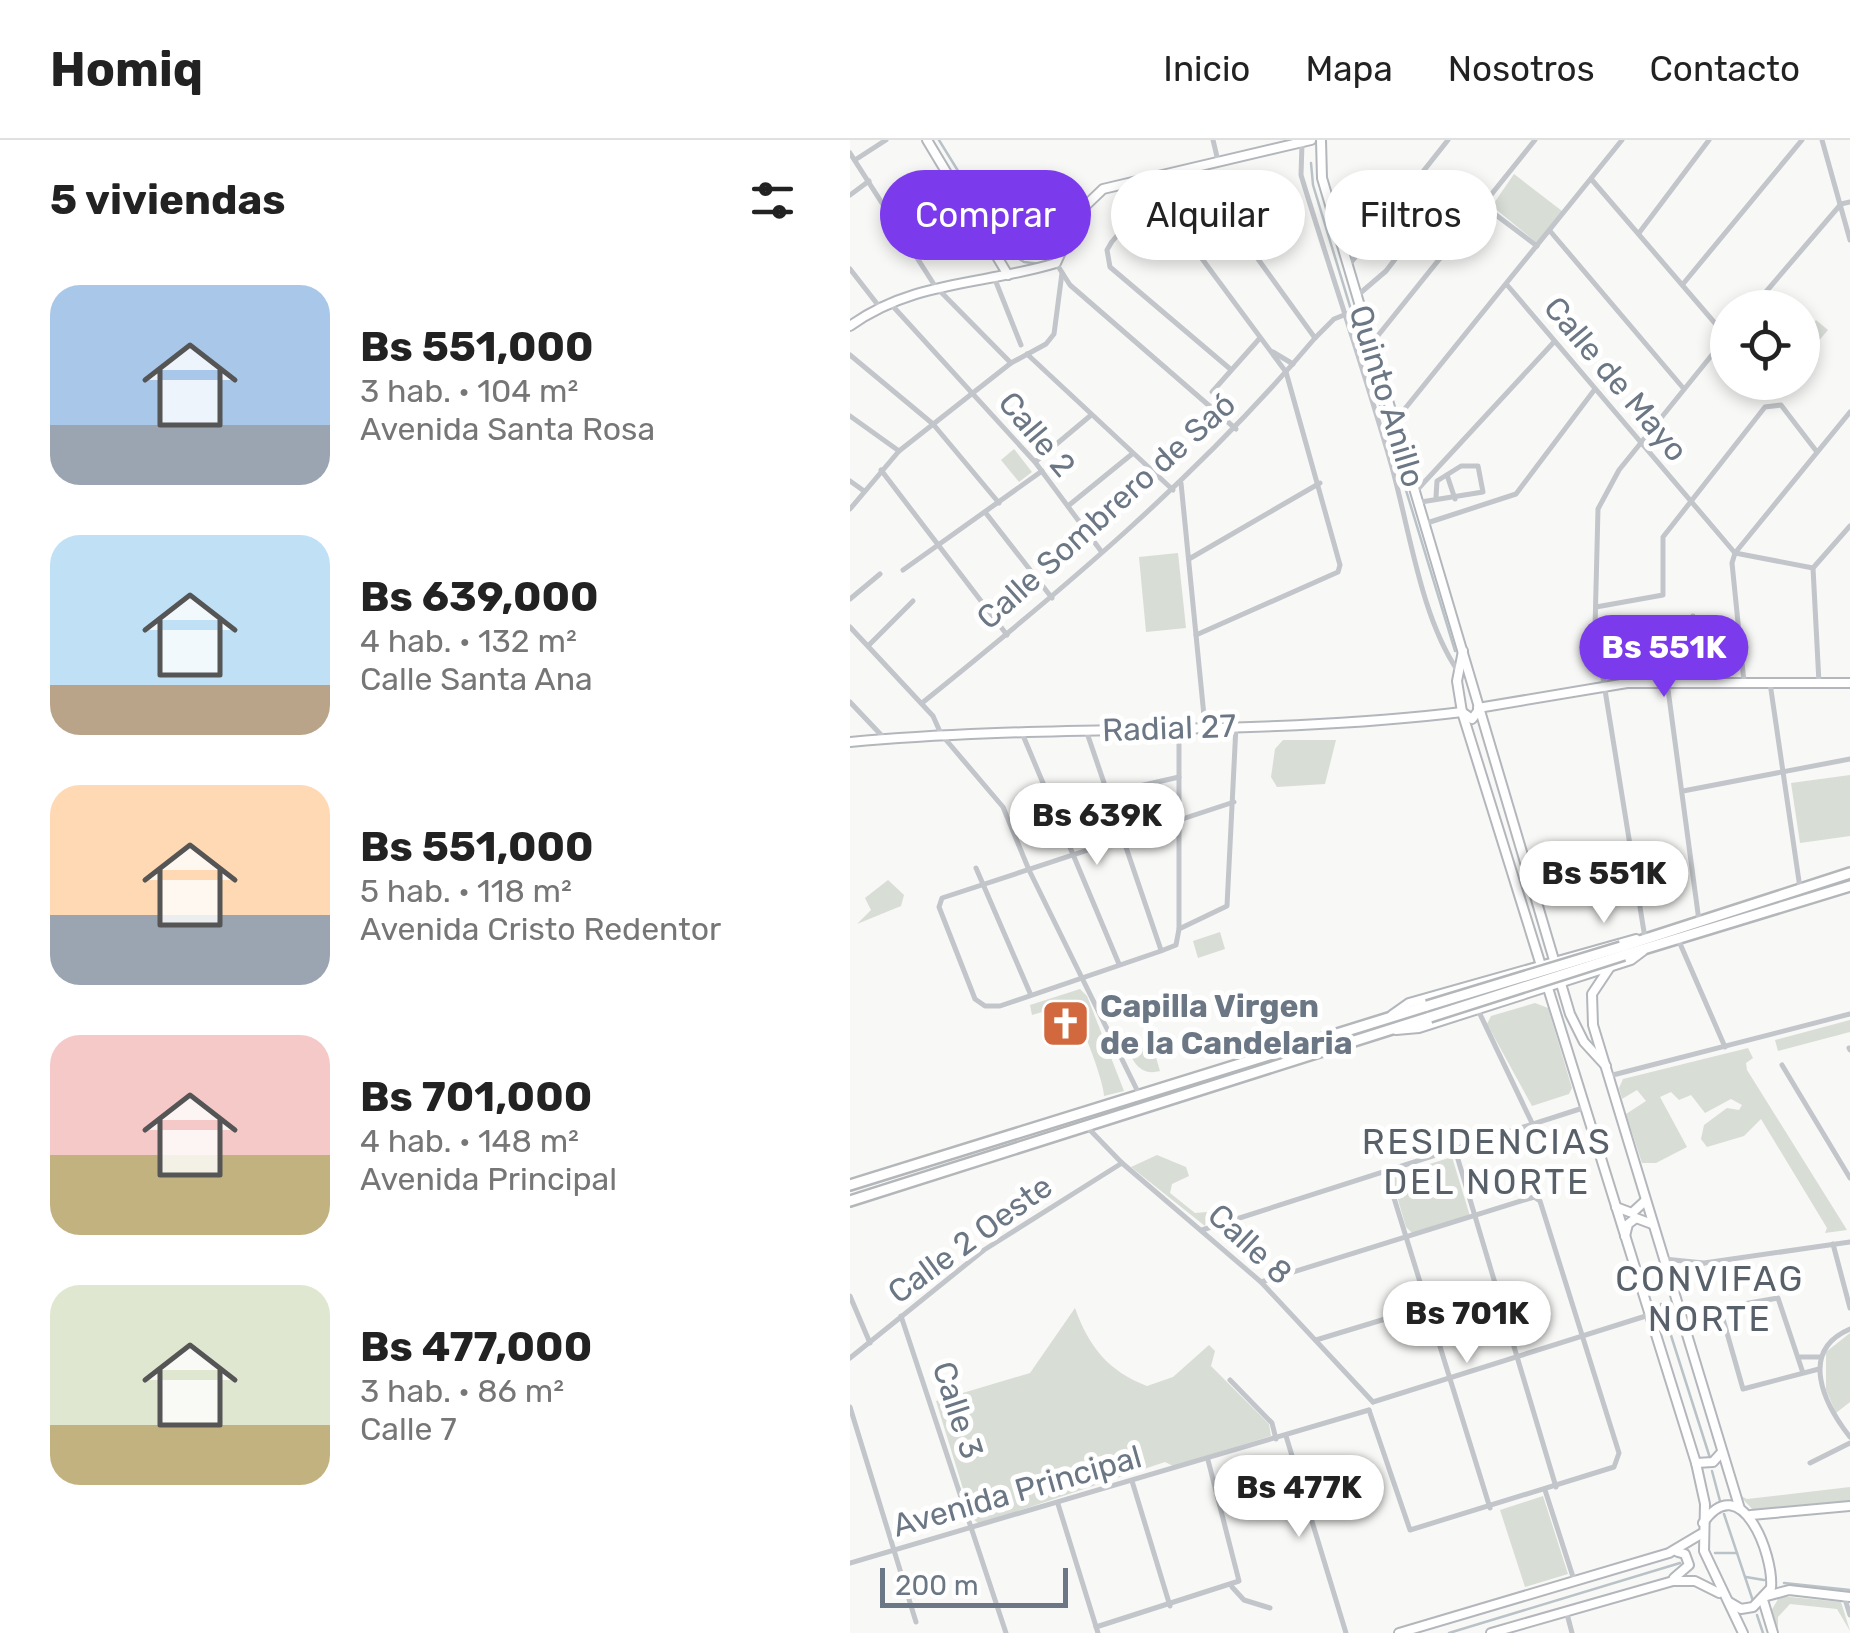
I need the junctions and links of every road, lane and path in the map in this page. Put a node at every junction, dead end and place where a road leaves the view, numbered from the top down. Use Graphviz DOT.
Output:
graph roads {
  1 [pos="886,140"];
  2 [pos="927,140"];
  3 [pos="1213,140"];
  4 [pos="1322,140"];
  5 [pos="1448,140"];
  6 [pos="1535,140"];
  7 [pos="1622,140"];
  8 [pos="1709,140"];
  9 [pos="1802,140"];
  10 [pos="1822,140"];
  11 [pos="1305,141"];
  12 [pos="850,152"];
  13 [pos="855,160"];
  14 [pos="1218,160"];
  15 [pos="1191,166"];
  16 [pos="1592,180"];
  17 [pos="869,181"];
  18 [pos="1497,189"];
  19 [pos="850,195"];
  20 [pos="1850,202"];
  21 [pos="1841,204"];
  22 [pos="1497,216"];
  23 [pos="1550,232"];
  24 [pos="1638,233"];
  25 [pos="1850,240"];
  26 [pos="1538,247"];
  27 [pos="1394,260"];
  28 [pos="1440,260"];
  29 [pos="1056,264"];
  30 [pos="1347,267"];
  31 [pos="850,269"];
  32 [pos="1008,274"];
  33 [pos="1062,274"];
  34 [pos="994,276"];
  35 [pos="1683,284"];
  36 [pos="935,286"];
  37 [pos="1508,286"];
  38 [pos="1767,290"];
  39 [pos="1356,296"];
  40 [pos="888,301"];
  41 [pos="878,305"];
  42 [pos="1359,309"];
  43 [pos="1345,314"];
  44 [pos="1710,316"];
  45 [pos="850,326"];
  46 [pos="1260,338"];
  47 [pos="1315,338"];
  48 [pos="1554,342"];
  49 [pos="1021,345"];
  50 [pos="1370,346"];
  51 [pos="1270,351"];
  52 [pos="1027,354"];
  53 [pos="850,355"];
  54 [pos="1710,357"];
  55 [pos="1011,363"];
  56 [pos="1294,364"];
  57 [pos="1230,368"];
  58 [pos="1286,372"];
  59 [pos="1595,389"];
  60 [pos="1684,389"];
  61 [pos="1212,392"];
  62 [pos="974,395"];
  63 [pos="1850,412"];
  64 [pos="1091,415"];
  65 [pos="850,416"];
  66 [pos="1396,421"];
  67 [pos="933,424"];
  68 [pos="1236,429"];
  69 [pos="1641,443"];
  70 [pos="899,451"];
  71 [pos="1817,452"];
  72 [pos="1133,453"];
  73 [pos="1404,458"];
  74 [pos="1392,461"];
  75 [pos="1035,462"];
  76 [pos="881,470"];
  77 [pos="1042,471"];
  78 [pos="1446,475"];
  79 [pos="850,481"];
  80 [pos="1320,482"];
  81 [pos="1181,483"];
  82 [pos="1173,490"];
  83 [pos="1417,490"];
  84 [pos="864,492"];
  85 [pos="1436,497"];
  86 [pos="1455,499"];
  87 [pos="1689,501"];
  88 [pos="1421,502"];
  89 [pos="999,503"];
  90 [pos="1068,506"];
  91 [pos="850,509"];
  92 [pos="984,512"];
  93 [pos="1427,523"];
  94 [pos="1850,526"];
  95 [pos="937,547"];
  96 [pos="1101,551"];
  97 [pos="1735,553"];
  98 [pos="1189,559"];
  99 [pos="1813,568"];
  100 [pos="903,570"];
  101 [pos="880,574"];
  102 [pos="1052,598"];
  103 [pos="850,599"];
  104 [pos="914,602"];
  105 [pos="1596,607"];
  106 [pos="1693,616"];
  107 [pos="850,627"];
  108 [pos="1196,634"];
  109 [pos="1007,635"];
  110 [pos="1660,639"];
  111 [pos="868,646"];
  112 [pos="1463,651"];
  113 [pos="1458,672"];
  114 [pos="1665,682"];
  115 [pos="1701,682"];
  116 [pos="1744,683"];
  117 [pos="1770,683"];
  118 [pos="1819,683"];
  119 [pos="1850,683"];
  120 [pos="1602,686"];
  121 [pos="850,702"];
  122 [pos="922,703"];
  123 [pos="1478,708"];
  124 [pos="1462,712"];
  125 [pos="1179,726"];
  126 [pos="1205,726"];
  127 [pos="1236,726"];
  128 [pos="1086,730"];
  129 [pos="1022,733"];
  130 [pos="941,734"];
  131 [pos="885,739"];
  132 [pos="850,742"];
  133 [pos="1850,759"];
  134 [pos="1783,772"];
  135 [pos="1179,777"];
  136 [pos="1682,791"];
  137 [pos="1108,794"];
  138 [pos="1234,802"];
  139 [pos="1179,822"];
  140 [pos="1124,841"];
  141 [pos="1074,857"];
  142 [pos="976,868"];
  143 [pos="1028,870"];
  144 [pos="1850,873"];
  145 [pos="982,884"];
  146 [pos="1850,886"];
  147 [pos="1800,889"];
  148 [pos="1698,921"];
  149 [pos="1179,929"];
  150 [pos="1678,940"];
  151 [pos="1548,941"];
  152 [pos="1643,942"];
  153 [pos="1533,947"];
  154 [pos="1161,951"];
  155 [pos="1574,954"];
  156 [pos="1554,960"];
  157 [pos="1119,964"];
  158 [pos="1538,965"];
  159 [pos="1610,967"];
  160 [pos="1507,974"];
  161 [pos="1081,976"];
  162 [pos="1582,976"];
  163 [pos="1560,983"];
  164 [pos="1545,988"];
  165 [pos="1030,994"];
  166 [pos="1515,997"];
  167 [pos="1553,1004"];
  168 [pos="1477,1010"];
  169 [pos="1429,1012"];
  170 [pos="1850,1014"];
  171 [pos="1391,1015"];
  172 [pos="1396,1030"];
  173 [pos="1725,1047"];
  174 [pos="1782,1065"];
  175 [pos="1608,1071"];
  176 [pos="1138,1094"];
  177 [pos="1588,1106"];
  178 [pos="1533,1125"];
  179 [pos="1088,1128"];
  180 [pos="1454,1146"];
  181 [pos="1122,1163"];
  182 [pos="1385,1170"];
  183 [pos="1849,1172"];
  184 [pos="850,1185"];
  185 [pos="1645,1196"];
  186 [pos="850,1201"];
  187 [pos="1614,1206"];
  188 [pos="1475,1216"];
  189 [pos="1654,1228"];
  190 [pos="1202,1230"];
  191 [pos="1407,1236"];
  192 [pos="1624,1238"];
  193 [pos="1850,1242"];
  194 [pos="1833,1244"];
  195 [pos="1664,1259"];
  196 [pos="1704,1264"];
  197 [pos="1670,1280"];
  198 [pos="1261,1282"];
  199 [pos="850,1296"];
  200 [pos="1428,1306"];
  201 [pos="1850,1308"];
  202 [pos="1649,1315"];
  203 [pos="901,1316"];
  204 [pos="1850,1330"];
  205 [pos="1582,1334"];
  206 [pos="1316,1340"];
  207 [pos="870,1344"];
  208 [pos="1516,1354"];
  209 [pos="1799,1356"];
  210 [pos="1821,1357"];
  211 [pos="850,1358"];
  212 [pos="1819,1369"];
  213 [pos="1803,1373"];
  214 [pos="1451,1375"];
  215 [pos="1230,1380"];
  216 [pos="1373,1402"];
  217 [pos="850,1407"];
  218 [pos="1369,1410"];
  219 [pos="1286,1436"];
  220 [pos="1276,1438"];
  221 [pos="1850,1440"];
  222 [pos="1722,1451"];
  223 [pos="1208,1460"];
  224 [pos="1696,1463"];
  225 [pos="1810,1463"];
  226 [pos="1132,1481"];
  227 [pos="1556,1486"];
  228 [pos="1545,1490"];
  229 [pos="1058,1504"];
  230 [pos="1850,1506"];
  231 [pos="1490,1508"];
  232 [pos="1744,1512"];
  233 [pos="1772,1516"];
  234 [pos="972,1528"];
  235 [pos="1702,1528"];
  236 [pos="1759,1533"];
  237 [pos="895,1550"];
  238 [pos="1669,1553"];
  239 [pos="850,1563"];
  240 [pos="1772,1578"];
  241 [pos="1574,1580"];
  242 [pos="1232,1587"];
  243 [pos="1790,1590"];
  244 [pos="1614,1596"];
  245 [pos="1847,1596"];
  246 [pos="1724,1598"];
  247 [pos="1765,1599"];
  248 [pos="1170,1606"];
  249 [pos="1270,1608"];
  250 [pos="1566,1610"];
  251 [pos="1850,1615"];
  252 [pos="916,1622"];
  253 [pos="1097,1630"];
  254 [pos="1006,1633"];
  255 [pos="1346,1633"];
  256 [pos="1399,1633"];
  257 [pos="1492,1633"];
  258 [pos="1572,1633"];
  259 [pos="1744,1633"];
  260 [pos="1774,1633"];
  1 -- 13 [label="street"];
  2 -- 32 [label="street"];
  3 -- 14 [label="street"];
  4 -- 30 [label="street, Quinto Anillo"];
  5 -- 30 [label="street"];
  6 -- 18 [label="street"];
  7 -- 16 [label="street"];
  8 -- 24 [label="street"];
  9 -- 35 [label="street"];
  10 -- 21 [label="street"];
  11 -- 14 [label="street"];
  11 -- 43 [label="street"];
  12 -- 13 [label="street"];
  13 -- 17 [label="street"];
  14 -- 15 [label="street"];
  15 -- 29 [label="street"];
  15 -- 47 [label="street"];
  16 -- 23 [label="street"];
  16 -- 24 [label="street"];
  17 -- 19 [label="street"];
  17 -- 36 [label="street"];
  20 -- 21 [label="street"];
  21 -- 25 [label="street"];
  21 -- 38 [label="street"];
  22 -- 26 [label="street"];
  23 -- 26 [label="street"];
  23 -- 60 [label="street"];
  24 -- 35 [label="street"];
  26 -- 37 [label="street"];
  27 -- 39 [label="street"];
  28 -- 50 [label="street"];
  29 -- 32 [label="street"];
  29 -- 33 [label="street"];
  30 -- 39 [label="street, Quinto Anillo"];
  31 -- 41 [label="street"];
  32 -- 34 [label="street"];
  33 -- 52 [label="street"];
  33 -- 68 [label="street"];
  34 -- 36 [label="street"];
  34 -- 49 [label="street"];
  35 -- 44 [label="street"];
  36 -- 40 [label="street"];
  36 -- 55 [label="street"];
  37 -- 48 [label="street, Calle de Mayo"];
  37 -- 66 [label="street"];
  39 -- 42 [label="street, Quinto Anillo"];
  40 -- 41 [label="street"];
  40 -- 62 [label="street, Calle 2"];
  41 -- 45 [label="street"];
  42 -- 43 [label="street, Calle Sombrero de Saó"];
  42 -- 50 [label="street, Quinto Anillo"];
  43 -- 47 [label="street, Calle Sombrero de Saó"];
  43 -- 74 [label="street"];
  46 -- 51 [label="street"];
  46 -- 57 [label="street"];
  46 -- 57 [label="street"];
  47 -- 56 [label="street, Calle Sombrero de Saó"];
  48 -- 59 [label="street, Calle de Mayo"];
  48 -- 83 [label="street"];
  50 -- 66 [label="street, Quinto Anillo"];
  51 -- 56 [label="street"];
  51 -- 58 [label="street"];
  52 -- 55 [label="street"];
  52 -- 64 [label="street"];
  53 -- 67 [label="street"];
  54 -- 60 [label="street"];
  55 -- 62 [label="street"];
  56 -- 58 [label="street, Calle Sombrero de Saó"];
  57 -- 61 [label="street"];
  58 -- 68 [label="street, Calle Sombrero de Saó"];
  58 -- 80 [label="street"];
  59 -- 69 [label="street, Calle de Mayo"];
  59 -- 93 [label="street"];
  60 -- 69 [label="street"];
  62 -- 67 [label="street"];
  62 -- 75 [label="street, Calle 2"];
  63 -- 71 [label="street"];
  64 -- 72 [label="street"];
  64 -- 75 [label="street"];
  65 -- 70 [label="street"];
  66 -- 73 [label="street, Quinto Anillo"];
  67 -- 70 [label="street"];
  67 -- 89 [label="street"];
  68 -- 81 [label="street, Calle Sombrero de Saó"];
  69 -- 87 [label="street, Calle de Mayo"];
  69 -- 105 [label="street"];
  70 -- 76 [label="street"];
  71 -- 87 [label="street, Calle de Mayo"];
  71 -- 97 [label="street"];
  72 -- 82 [label="street"];
  72 -- 90 [label="street"];
  73 -- 74 [label="street"];
  73 -- 83 [label="street, Quinto Anillo"];
  74 -- 113 [label="street"];
  75 -- 77 [label="street, Calle 2"];
  76 -- 84 [label="street"];
  76 -- 95 [label="street"];
  77 -- 89 [label="street"];
  77 -- 90 [label="street, Calle 2"];
  78 -- 85 [label="street"];
  78 -- 86 [label="street"];
  78 -- 86 [label="street"];
  79 -- 84 [label="street"];
  80 -- 98 [label="street"];
  80 -- 108 [label="street"];
  81 -- 82 [label="street, Calle Sombrero de Saó"];
  81 -- 98 [label="street"];
  82 -- 96 [label="street, Calle Sombrero de Saó"];
  83 -- 88 [label="street, Quinto Anillo"];
  84 -- 91 [label="street"];
  85 -- 86 [label="street"];
  85 -- 88 [label="street"];
  87 -- 97 [label="street, Calle de Mayo"];
  87 -- 105 [label="street, Calle de Mayo"];
  88 -- 93 [label="street, Quinto Anillo"];
  89 -- 92 [label="street"];
  90 -- 96 [label="street, Calle 2"];
  92 -- 95 [label="street"];
  92 -- 102 [label="street"];
  93 -- 112 [label="street, Quinto Anillo"];
  94 -- 99 [label="street"];
  95 -- 100 [label="street"];
  95 -- 109 [label="street"];
  96 -- 102 [label="street, Calle Sombrero de Saó"];
  97 -- 99 [label="street"];
  97 -- 116 [label="street"];
  98 -- 108 [label="street"];
  99 -- 118 [label="street"];
  101 -- 103 [label="street"];
  102 -- 109 [label="street, Calle Sombrero de Saó"];
  104 -- 111 [label="street"];
  105 -- 120 [label="street"];
  106 -- 115 [label="street"];
  107 -- 111 [label="street"];
  108 -- 126 [label="street"];
  109 -- 122 [label="street, Calle Sombrero de Saó"];
  110 -- 114 [label="street"];
  111 -- 122 [label="street"];
  112 -- 113 [label="street, Quinto Anillo"];
  112 -- 123 [label="street, Quinto Anillo"];
  113 -- 124 [label="street, Quinto Anillo"];
  114 -- 115 [label="street"];
  114 -- 120 [label="street"];
  114 -- 136 [label="street"];
  115 -- 116 [label="street"];
  116 -- 117 [label="street"];
  117 -- 118 [label="street"];
  117 -- 134 [label="street"];
  118 -- 119 [label="street"];
  120 -- 123 [label="street"];
  120 -- 152 [label="street"];
  121 -- 131 [label="street"];
  122 -- 130 [label="street"];
  123 -- 124 [label="street, Radial 27"];
  123 -- 151 [label="street, Quinto Anillo"];
  124 -- 127 [label="street, Radial 27"];
  124 -- 153 [label="street, Quinto Anillo"];
  125 -- 126 [label="street, Radial 27"];
  125 -- 128 [label="street, Radial 27"];
  125 -- 135 [label="street"];
  126 -- 127 [label="street, Radial 27"];
  127 -- 138 [label="street"];
  128 -- 129 [label="street, Radial 27"];
  128 -- 137 [label="street"];
  129 -- 130 [label="street, Radial 27"];
  129 -- 141 [label="street"];
  130 -- 131 [label="street, Radial 27"];
  130 -- 143 [label="street"];
  131 -- 132 [label="street, Radial 27"];
  133 -- 134 [label="street"];
  134 -- 136 [label="street"];
  134 -- 147 [label="street"];
  135 -- 137 [label="street"];
  135 -- 139 [label="street"];
  136 -- 148 [label="street"];
  137 -- 140 [label="street"];
  138 -- 139 [label="street"];
  138 -- 149 [label="street"];
  139 -- 140 [label="street"];
  139 -- 149 [label="street"];
  140 -- 141 [label="street"];
  140 -- 154 [label="street"];
  141 -- 143 [label="street"];
  141 -- 157 [label="street"];
  142 -- 145 [label="street"];
  143 -- 145 [label="street"];
  143 -- 161 [label="street"];
  144 -- 147 [label="highway"];
  145 -- 165 [label="street"];
  145 -- 165 [label="street"];
  146 -- 150 [label="highway"];
  147 -- 148 [label="highway"];
  148 -- 152 [label="highway"];
  149 -- 154 [label="street"];
  150 -- 152 [label="highway"];
  150 -- 173 [label="street"];
  151 -- 155 [label="street"];
  151 -- 156 [label="street, Quinto Anillo"];
  152 -- 155 [label="street"];
  152 -- 159 [label="street"];
  152 -- 169 [label="highway, bridge"];
  153 -- 158 [label="street, Quinto Anillo"];
  153 -- 160 [label="street"];
  154 -- 157 [label="street"];
  155 -- 156 [label="street"];
  155 -- 162 [label="street"];
  156 -- 158 [label="street"];
  156 -- 163 [label="street, Quinto Anillo"];
  157 -- 161 [label="street"];
  158 -- 160 [label="street"];
  158 -- 164 [label="street, Quinto Anillo"];
  159 -- 162 [label="street"];
  159 -- 175 [label="street"];
  160 -- 166 [label="street"];
  160 -- 171 [label="street"];
  161 -- 165 [label="street"];
  161 -- 176 [label="street"];
  162 -- 163 [label="street"];
  163 -- 164 [label="street"];
  163 -- 175 [label="street, Quinto Anillo"];
  164 -- 166 [label="street"];
  164 -- 167 [label="street, Quinto Anillo"];
  166 -- 167 [label="street"];
  166 -- 168 [label="street"];
  167 -- 177 [label="street, Quinto Anillo"];
  168 -- 172 [label="street"];
  168 -- 178 [label="street"];
  169 -- 171 [label="highway"];
  169 -- 172 [label="highway"];
  170 -- 173 [label="street"];
  171 -- 176 [label="highway"];
  172 -- 179 [label="highway"];
  173 -- 175 [label="street"];
  174 -- 183 [label="street"];
  175 -- 185 [label="street, Quinto Anillo"];
  176 -- 184 [label="highway"];
  177 -- 178 [label="street"];
  177 -- 187 [label="street, Quinto Anillo"];
  178 -- 180 [label="street"];
  179 -- 181 [label="street, Calle 8"];
  179 -- 186 [label="highway"];
  180 -- 182 [label="street"];
  180 -- 188 [label="street"];
  181 -- 190 [label="street, Calle 8"];
  181 -- 203 [label="street, Calle 2 Oeste"];
  182 -- 190 [label="street"];
  182 -- 191 [label="street"];
  185 -- 187 [label="street"];
  185 -- 189 [label="street, Quinto Anillo"];
  187 -- 192 [label="street, Quinto Anillo"];
  188 -- 191 [label="street"];
  188 -- 205 [label="street"];
  188 -- 208 [label="street"];
  189 -- 192 [label="street"];
  189 -- 195 [label="street, Quinto Anillo"];
  190 -- 198 [label="street, Calle 8"];
  191 -- 198 [label="street"];
  191 -- 200 [label="street"];
  192 -- 202 [label="street, Quinto Anillo"];
  193 -- 194 [label="street"];
  194 -- 196 [label="street"];
  194 -- 201 [label="street"];
  195 -- 196 [label="street"];
  195 -- 197 [label="street, Quinto Anillo"];
  196 -- 197 [label="street"];
  197 -- 222 [label="street, Quinto Anillo"];
  198 -- 206 [label="street, Calle 8"];
  199 -- 207 [label="street"];
  200 -- 206 [label="street"];
  200 -- 214 [label="street"];
  202 -- 205 [label="street"];
  202 -- 224 [label="street, Quinto Anillo"];
  203 -- 207 [label="street, Calle 2 Oeste"];
  203 -- 234 [label="street, Calle 3"];
  204 -- 210 [label="street"];
  205 -- 208 [label="street"];
  205 -- 227 [label="street"];
  206 -- 216 [label="street, Calle 8"];
  207 -- 211 [label="street, Calle 2 Oeste"];
  208 -- 214 [label="street"];
  208 -- 227 [label="street"];
  209 -- 210 [label="street"];
  209 -- 213 [label="street"];
  209 -- 213 [label="street"];
  210 -- 212 [label="street"];
  212 -- 213 [label="street"];
  212 -- 221 [label="street"];
  214 -- 216 [label="street"];
  214 -- 231 [label="street"];
  215 -- 220 [label="street"];
  216 -- 218 [label="street"];
  217 -- 237 [label="street"];
  218 -- 219 [label="street, Avenida Principal"];
  218 -- 231 [label="street"];
  219 -- 220 [label="street, Avenida Principal"];
  219 -- 255 [label="street"];
  220 -- 223 [label="street, Avenida Principal"];
  221 -- 225 [label="street"];
  222 -- 224 [label="street"];
  222 -- 232 [label="street, Quinto Anillo"];
  223 -- 226 [label="street, Avenida Principal"];
  223 -- 242 [label="street"];
  224 -- 235 [label="street, Quinto Anillo"];
  226 -- 229 [label="street, Avenida Principal"];
  226 -- 248 [label="street"];
  227 -- 228 [label="street"];
  228 -- 231 [label="street"];
  228 -- 241 [label="street"];
  229 -- 234 [label="street, Avenida Principal"];
  229 -- 253 [label="street"];
  230 -- 233 [label="street"];
  232 -- 233 [label="street"];
  232 -- 235 [label="street"];
  232 -- 236 [label="street, Quinto Anillo"];
  233 -- 236 [label="street"];
  234 -- 237 [label="street, Avenida Principal"];
  234 -- 254 [label="street, Calle 3"];
  235 -- 238 [label="street"];
  235 -- 246 [label="street, Quinto Anillo"];
  236 -- 240 [label="street, Quinto Anillo"];
  237 -- 239 [label="street, Avenida Principal"];
  237 -- 252 [label="street"];
  238 -- 241 [label="street"];
  238 -- 244 [label="street"];
  240 -- 243 [label="street"];
  240 -- 247 [label="street"];
  241 -- 256 [label="street"];
  242 -- 248 [label="street"];
  242 -- 249 [label="street"];
  243 -- 245 [label="street"];
  243 -- 247 [label="street"];
  244 -- 246 [label="street"];
  244 -- 250 [label="street"];
  245 -- 251 [label="street"];
  246 -- 247 [label="street"];
  246 -- 259 [label="street, Quinto Anillo"];
  247 -- 260 [label="street"];
  248 -- 253 [label="street"];
  250 -- 257 [label="street"];
  250 -- 258 [label="street"];
}
